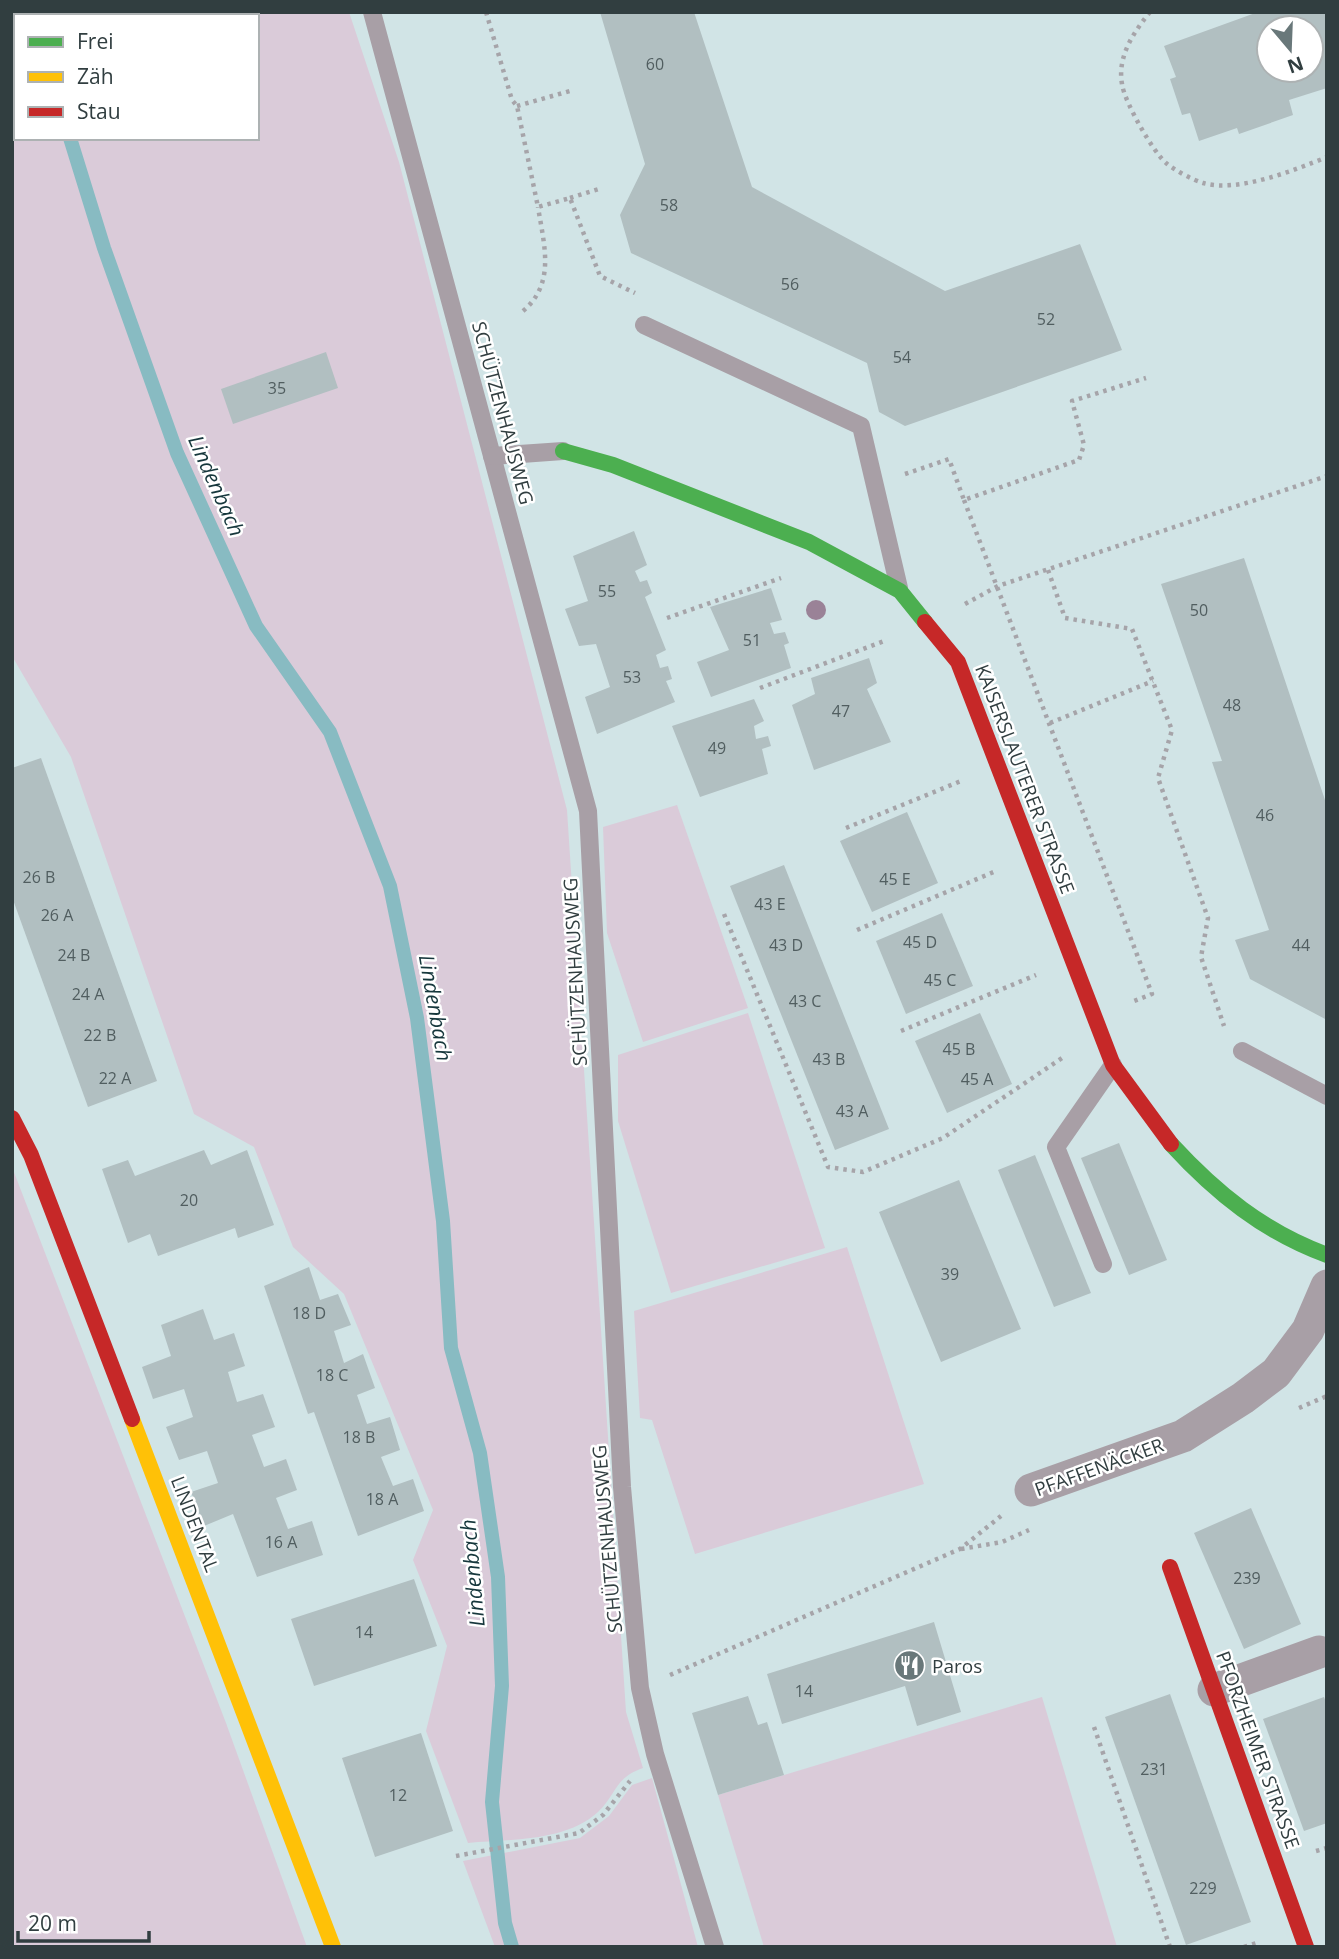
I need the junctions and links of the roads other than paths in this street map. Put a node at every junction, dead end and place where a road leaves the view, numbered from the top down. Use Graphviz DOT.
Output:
graph roads {
  1 [pos="372,12"];
  2 [pos="644,325"];
  3 [pos="563,451"];
  4 [pos="492,456"];
  5 [pos="900,592"];
  6 [pos="1242,1051"];
  7 [pos="1112,1065"];
  8 [pos="1327,1096"];
  9 [pos="12,1118"];
  10 [pos="1327,1255"];
  11 [pos="1103,1264"];
  12 [pos="1327,1286"];
  13 [pos="1031,1490"];
  14 [pos="1170,1567"];
  15 [pos="1319,1652"];
  16 [pos="1214,1690"];
  17 [pos="333,1947"];
  18 [pos="715,1947"];
  19 [pos="1306,1947"];
  1 -- 4 [label="lane, SCHÜTZENHAUSWEG"];
  2 -- 5 [label="lane"];
  3 -- 4 [label="lane"];
  3 -- 5 [label="street, KAISERSLAUTERER STRASSE"];
  4 -- 18 [label="lane, SCHÜTZENHAUSWEG"];
  5 -- 7 [label="street, KAISERSLAUTERER STRASSE"];
  6 -- 8 [label="lane"];
  7 -- 10 [label="street, KAISERSLAUTERER STRASSE"];
  7 -- 11 [label="lane"];
  9 -- 17 [label="street, LINDENTAL"];
  12 -- 13 [label="street, PFAFFENÄCKER"];
  14 -- 16 [label="street, PFORZHEIMER STRASSE"];
  15 -- 16 [label="street"];
  16 -- 19 [label="street, PFORZHEIMER STRASSE"];
}
